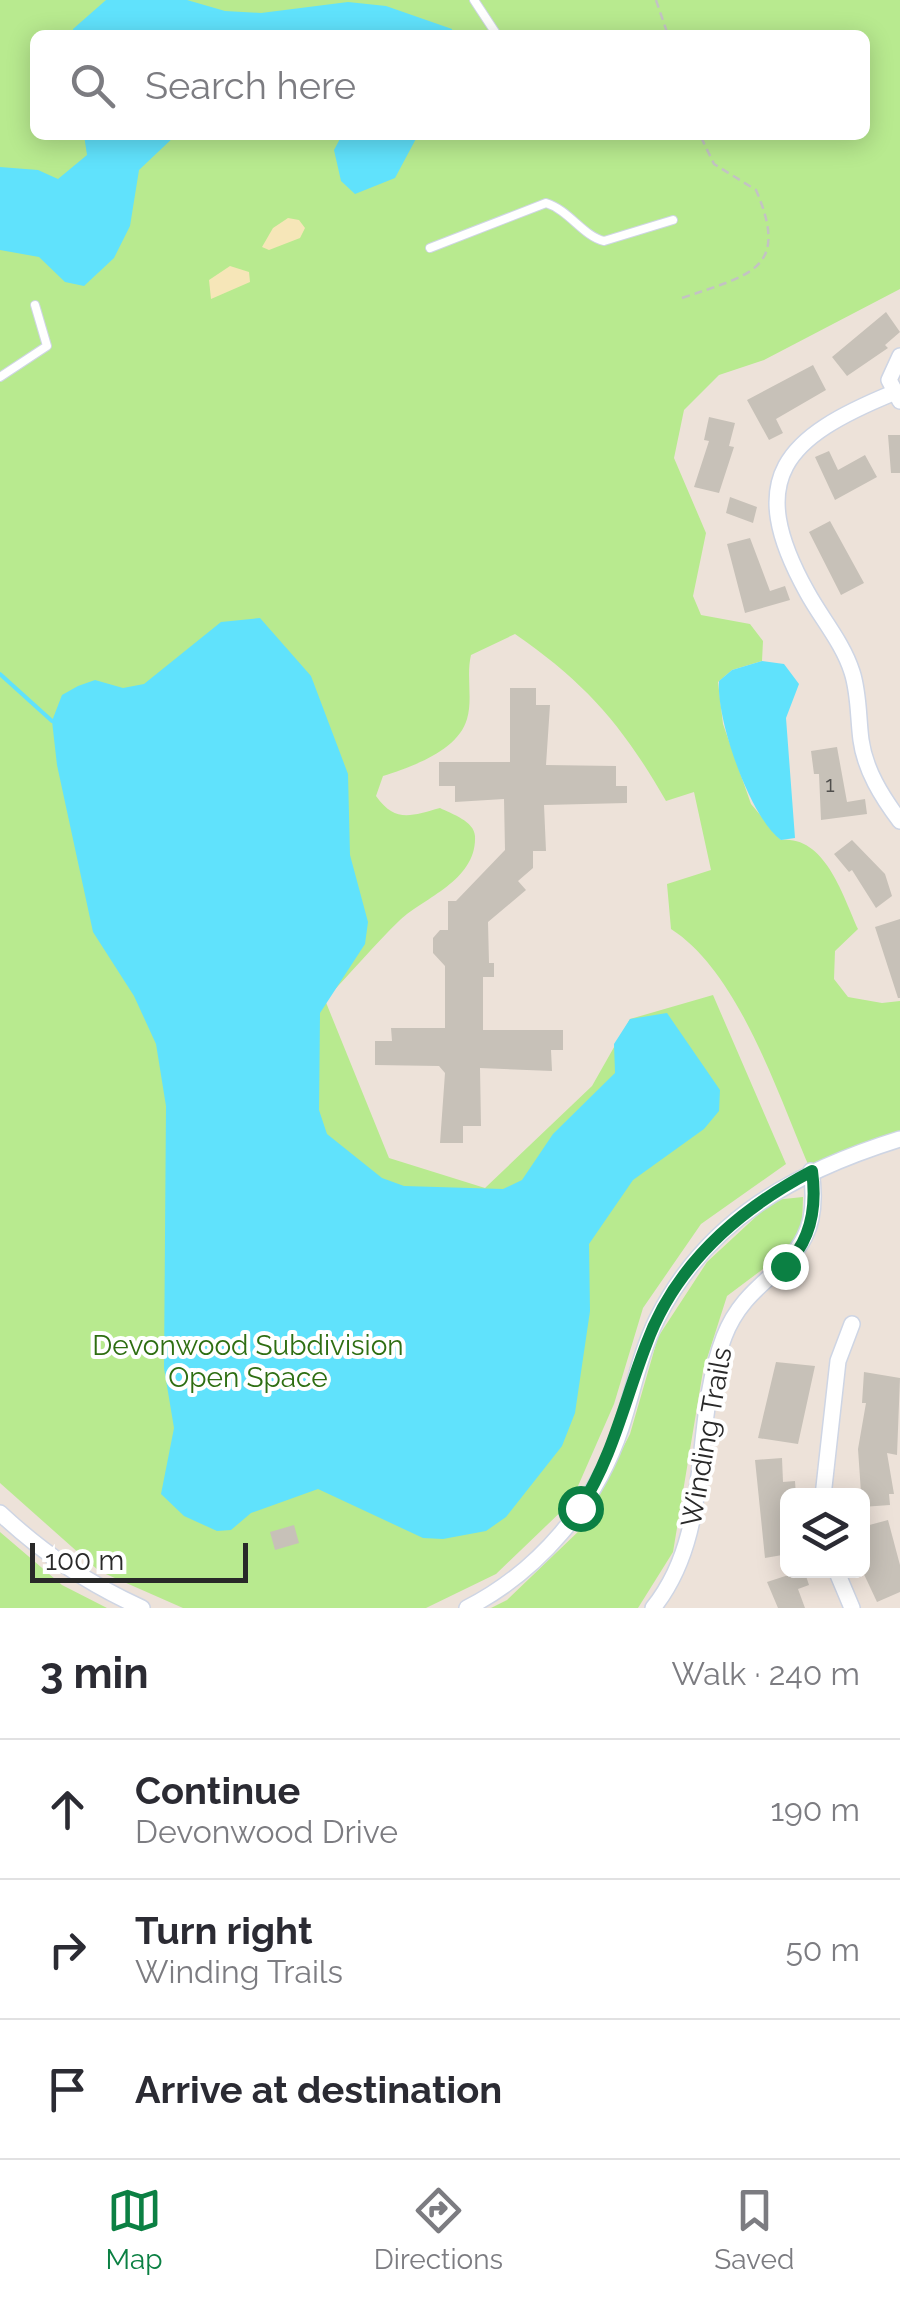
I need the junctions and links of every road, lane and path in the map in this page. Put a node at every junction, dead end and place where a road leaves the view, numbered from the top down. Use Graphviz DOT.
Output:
graph roads {
  1 [pos="474,0"];
  2 [pos="656,0"];
  3 [pos="493,30"];
  4 [pos="666,30"];
  5 [pos="702,140"];
  6 [pos="673,220"];
  7 [pos="430,248"];
  8 [pos="682,298"];
  9 [pos="34,305"];
  10 [pos="900,356"];
  11 [pos="0,377"];
  12 [pos="896,397"];
  13 [pos="900,821"];
  14 [pos="900,1140"];
  15 [pos="812,1171"];
  16 [pos="852,1324"];
  17 [pos="824,1488"];
  18 [pos="0,1513"];
  19 [pos="839,1578"];
  20 [pos="142,1608"];
  21 [pos="467,1608"];
  22 [pos="654,1608"];
  23 [pos="852,1608"];
  1 -- 3 [label="lane"];
  2 -- 4 [label="path"];
  5 -- 8 [label="path"];
  6 -- 7 [label="lane"];
  9 -- 11 [label="lane"];
  10 -- 12 [label="street"];
  12 -- 13 [label="street"];
  14 -- 15 [label="street"];
  15 -- 21 [label="street"];
  15 -- 22 [label="street, Winding Trails"];
  16 -- 17 [label="street"];
  18 -- 20 [label="street"];
  19 -- 23 [label="street"];
}
